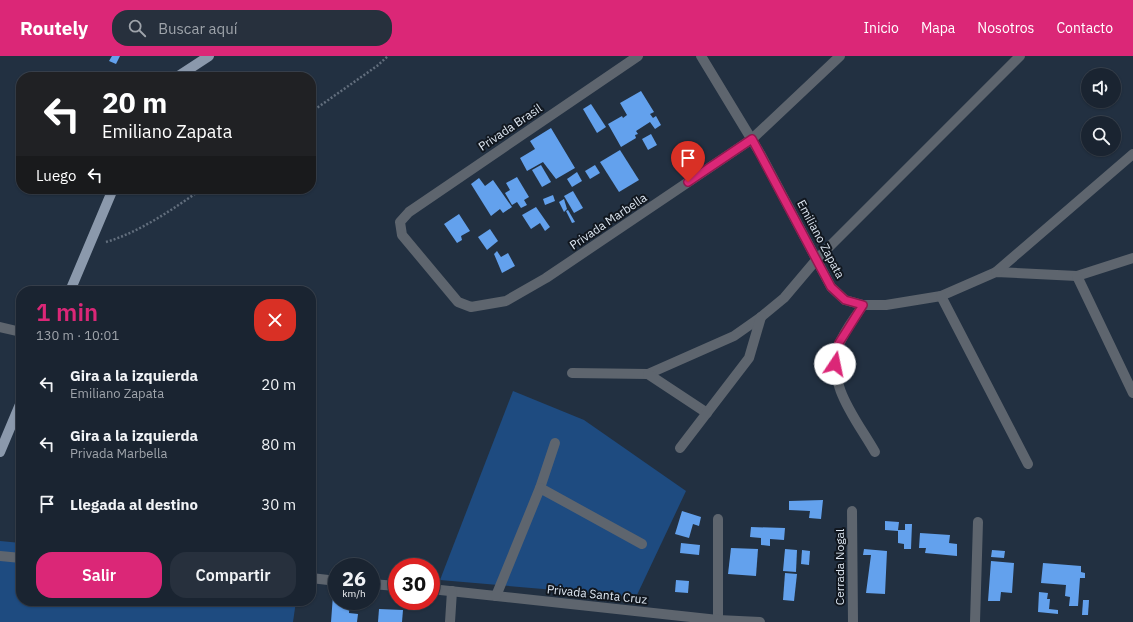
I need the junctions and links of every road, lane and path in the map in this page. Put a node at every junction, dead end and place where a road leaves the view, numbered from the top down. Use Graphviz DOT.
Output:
graph roads {
  1 [pos="208,56"];
  2 [pos="388,56"];
  3 [pos="638,56"];
  4 [pos="701,56"];
  5 [pos="840,56"];
  6 [pos="1020,56"];
  7 [pos="184,72"];
  8 [pos="316,109"];
  9 [pos="752,139"];
  10 [pos="1133,154"];
  11 [pos="111,194"];
  12 [pos="194,194"];
  13 [pos="88,248"];
  14 [pos="1133,258"];
  15 [pos="817,259"];
  16 [pos="996,272"];
  17 [pos="1077,276"];
  18 [pos="72,286"];
  19 [pos="941,296"];
  20 [pos="863,305"];
  21 [pos="471,306"];
  22 [pos="761,317"];
  23 [pos="0,327"];
  24 [pos="16,331"];
  25 [pos="572,373"];
  26 [pos="648,374"];
  27 [pos="1133,393"];
  28 [pos="707,413"];
  29 [pos="16,414"];
  30 [pos="555,443"];
  31 [pos="680,448"];
  32 [pos="0,452"];
  33 [pos="875,452"];
  34 [pos="1028,464"];
  35 [pos="540,488"];
  36 [pos="852,511"];
  37 [pos="718,519"];
  38 [pos="978,522"];
  39 [pos="642,544"];
  40 [pos="0,556"];
  41 [pos="16,558"];
  42 [pos="316,579"];
  43 [pos="328,580"];
  44 [pos="440,590"];
  45 [pos="452,591"];
  46 [pos="496,596"];
  47 [pos="718,620"];
  48 [pos="450,622"];
  49 [pos="760,622"];
  50 [pos="852,622"];
  51 [pos="975,622"];
  1 -- 7 [label="main road"];
  2 -- 8 [label="path"];
  3 -- 21 [label="street, Privada Brasil"];
  4 -- 9 [label="street, Emiliano Zapata"];
  5 -- 9 [label="street, Privada Marbella"];
  6 -- 15 [label="street"];
  9 -- 15 [label="street, Emiliano Zapata"];
  9 -- 21 [label="street, Privada Marbella"];
  10 -- 16 [label="street"];
  11 -- 13 [label="main road"];
  12 -- 13 [label="path"];
  13 -- 18 [label="main road"];
  14 -- 17 [label="street, Emiliano Zapata"];
  15 -- 20 [label="street, Emiliano Zapata"];
  15 -- 22 [label="street"];
  16 -- 17 [label="street, Emiliano Zapata"];
  16 -- 19 [label="street, Emiliano Zapata"];
  17 -- 27 [label="street"];
  19 -- 20 [label="street, Emiliano Zapata"];
  19 -- 34 [label="street"];
  20 -- 33 [label="street"];
  22 -- 26 [label="street"];
  22 -- 28 [label="street"];
  23 -- 24 [label="street"];
  25 -- 26 [label="street"];
  26 -- 28 [label="street"];
  28 -- 31 [label="street"];
  29 -- 32 [label="main road"];
  30 -- 35 [label="street"];
  35 -- 39 [label="street"];
  35 -- 46 [label="street"];
  36 -- 50 [label="street, Cerrada Nogal"];
  37 -- 47 [label="street"];
  38 -- 51 [label="street"];
  40 -- 41 [label="street"];
  42 -- 43 [label="street"];
  44 -- 45 [label="street, Privada Santa Cruz"];
  45 -- 46 [label="street, Privada Santa Cruz"];
  45 -- 48 [label="street"];
  46 -- 47 [label="street, Privada Santa Cruz"];
  47 -- 49 [label="street, Privada Santa Cruz"];
}
